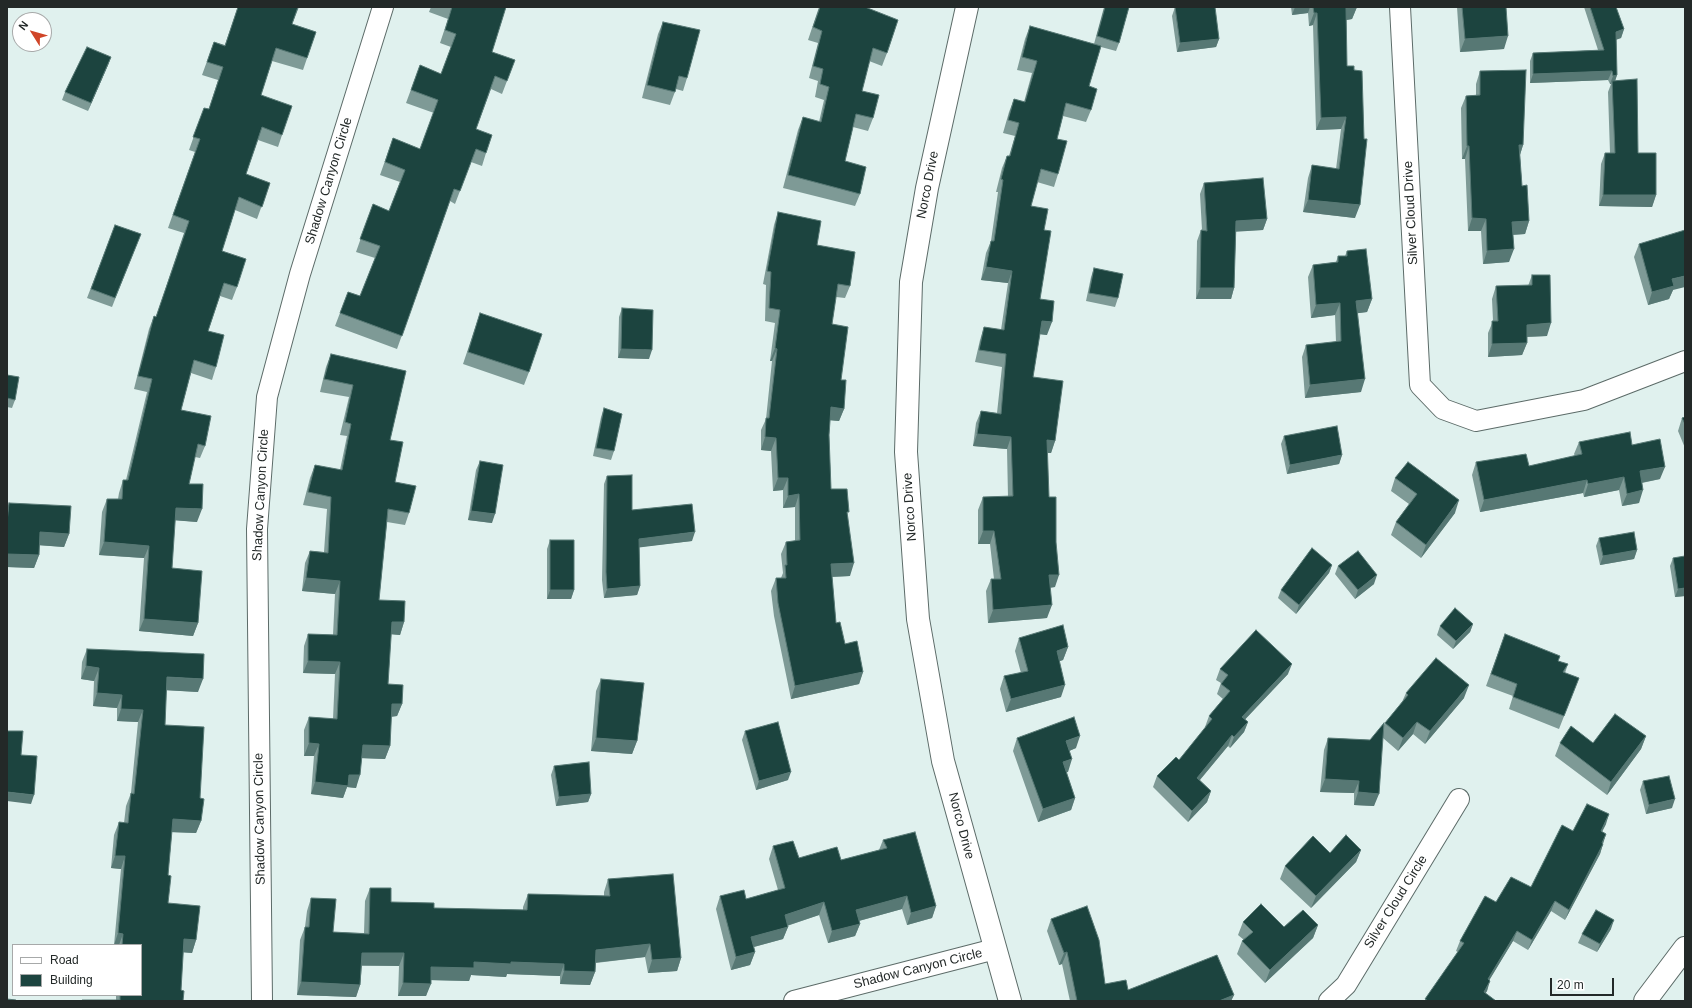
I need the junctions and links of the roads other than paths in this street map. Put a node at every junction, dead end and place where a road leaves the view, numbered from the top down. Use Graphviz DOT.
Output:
graph roads {
  1 [pos="383,7"];
  2 [pos="967,7"];
  3 [pos="1400,7"];
  4 [pos="1685,361"];
  5 [pos="1459,799"];
  6 [pos="1685,948"];
  7 [pos="995,949"];
  8 [pos="262,1001"];
  9 [pos="794,1001"];
  10 [pos="1010,1001"];
  11 [pos="1329,1001"];
  12 [pos="1645,1001"];
  1 -- 8 [label="street, Shadow Canyon Circle"];
  2 -- 7 [label="main road, Norco Drive"];
  3 -- 4 [label="street, Silver Cloud Drive"];
  5 -- 11 [label="street, Silver Cloud Circle"];
  6 -- 12 [label="main road"];
  7 -- 9 [label="street, Shadow Canyon Circle"];
  7 -- 10 [label="main road, Norco Drive"];
}
